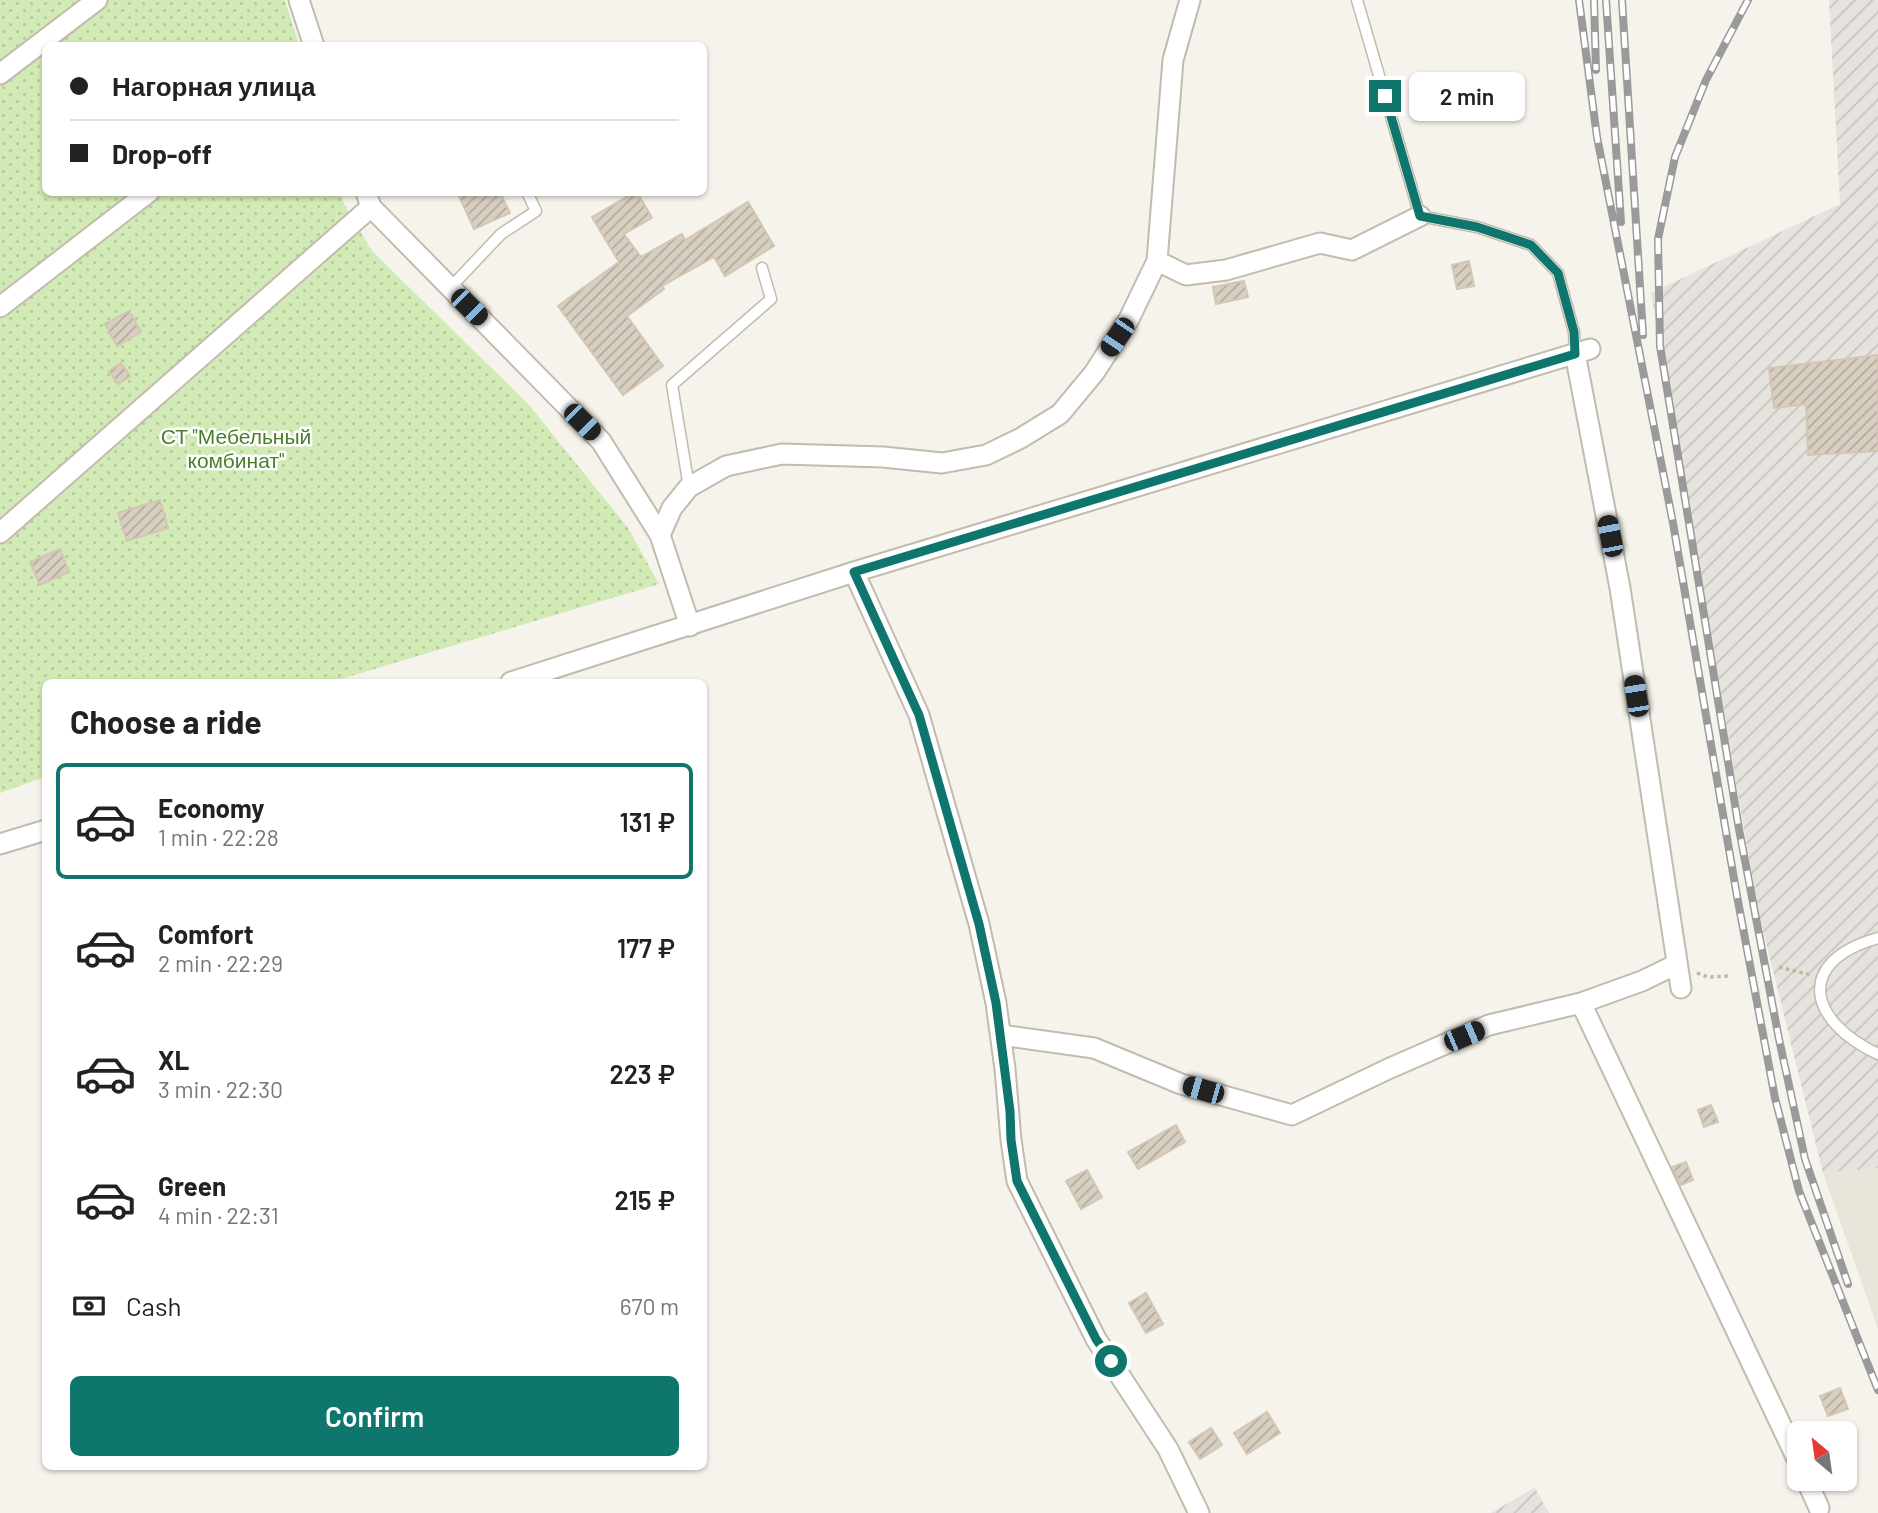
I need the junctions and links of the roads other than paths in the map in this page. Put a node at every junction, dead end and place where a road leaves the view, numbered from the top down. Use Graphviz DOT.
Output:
graph roads {
  1 [pos="97,0"];
  2 [pos="299,0"];
  3 [pos="1190,0"];
  4 [pos="1357,0"];
  5 [pos="313,42"];
  6 [pos="0,74"];
  7 [pos="144,196"];
  8 [pos="529,196"];
  9 [pos="368,200"];
  10 [pos="1420,216"];
  11 [pos="1157,261"];
  12 [pos="762,268"];
  13 [pos="450,288"];
  14 [pos="0,307"];
  15 [pos="1583,351"];
  16 [pos="689,487"];
  17 [pos="0,533"];
  18 [pos="660,535"];
  19 [pos="854,572"];
  20 [pos="690,626"];
  21 [pos="521,679"];
  22 [pos="42,831"];
  23 [pos="0,844"];
  24 [pos="1878,938"];
  25 [pos="1677,964"];
  26 [pos="1681,988"];
  27 [pos="1581,1003"];
  28 [pos="1000,1035"];
  29 [pos="1878,1054"];
  30 [pos="1787,1438"];
  31 [pos="1811,1491"];
  32 [pos="1819,1508"];
  33 [pos="1199,1513"];
  1 -- 6 [label="street"];
  2 -- 5 [label="street"];
  3 -- 11 [label="street"];
  4 -- 10 [label="lane"];
  7 -- 14 [label="street"];
  8 -- 13 [label="lane"];
  9 -- 13 [label="street"];
  9 -- 17 [label="street"];
  10 -- 11 [label="street"];
  10 -- 15 [label="lane"];
  11 -- 16 [label="street"];
  12 -- 16 [label="lane"];
  13 -- 18 [label="street"];
  15 -- 19 [label="street"];
  15 -- 25 [label="street"];
  16 -- 18 [label="street"];
  18 -- 20 [label="street"];
  19 -- 20 [label="street"];
  19 -- 28 [label="street"];
  20 -- 21 [label="street"];
  22 -- 23 [label="street"];
  24 -- 29 [label="lane"];
  25 -- 26 [label="street"];
  25 -- 27 [label="street"];
  27 -- 28 [label="street"];
  27 -- 30 [label="street"];
  28 -- 33 [label="street"];
  31 -- 32 [label="street"];
}
